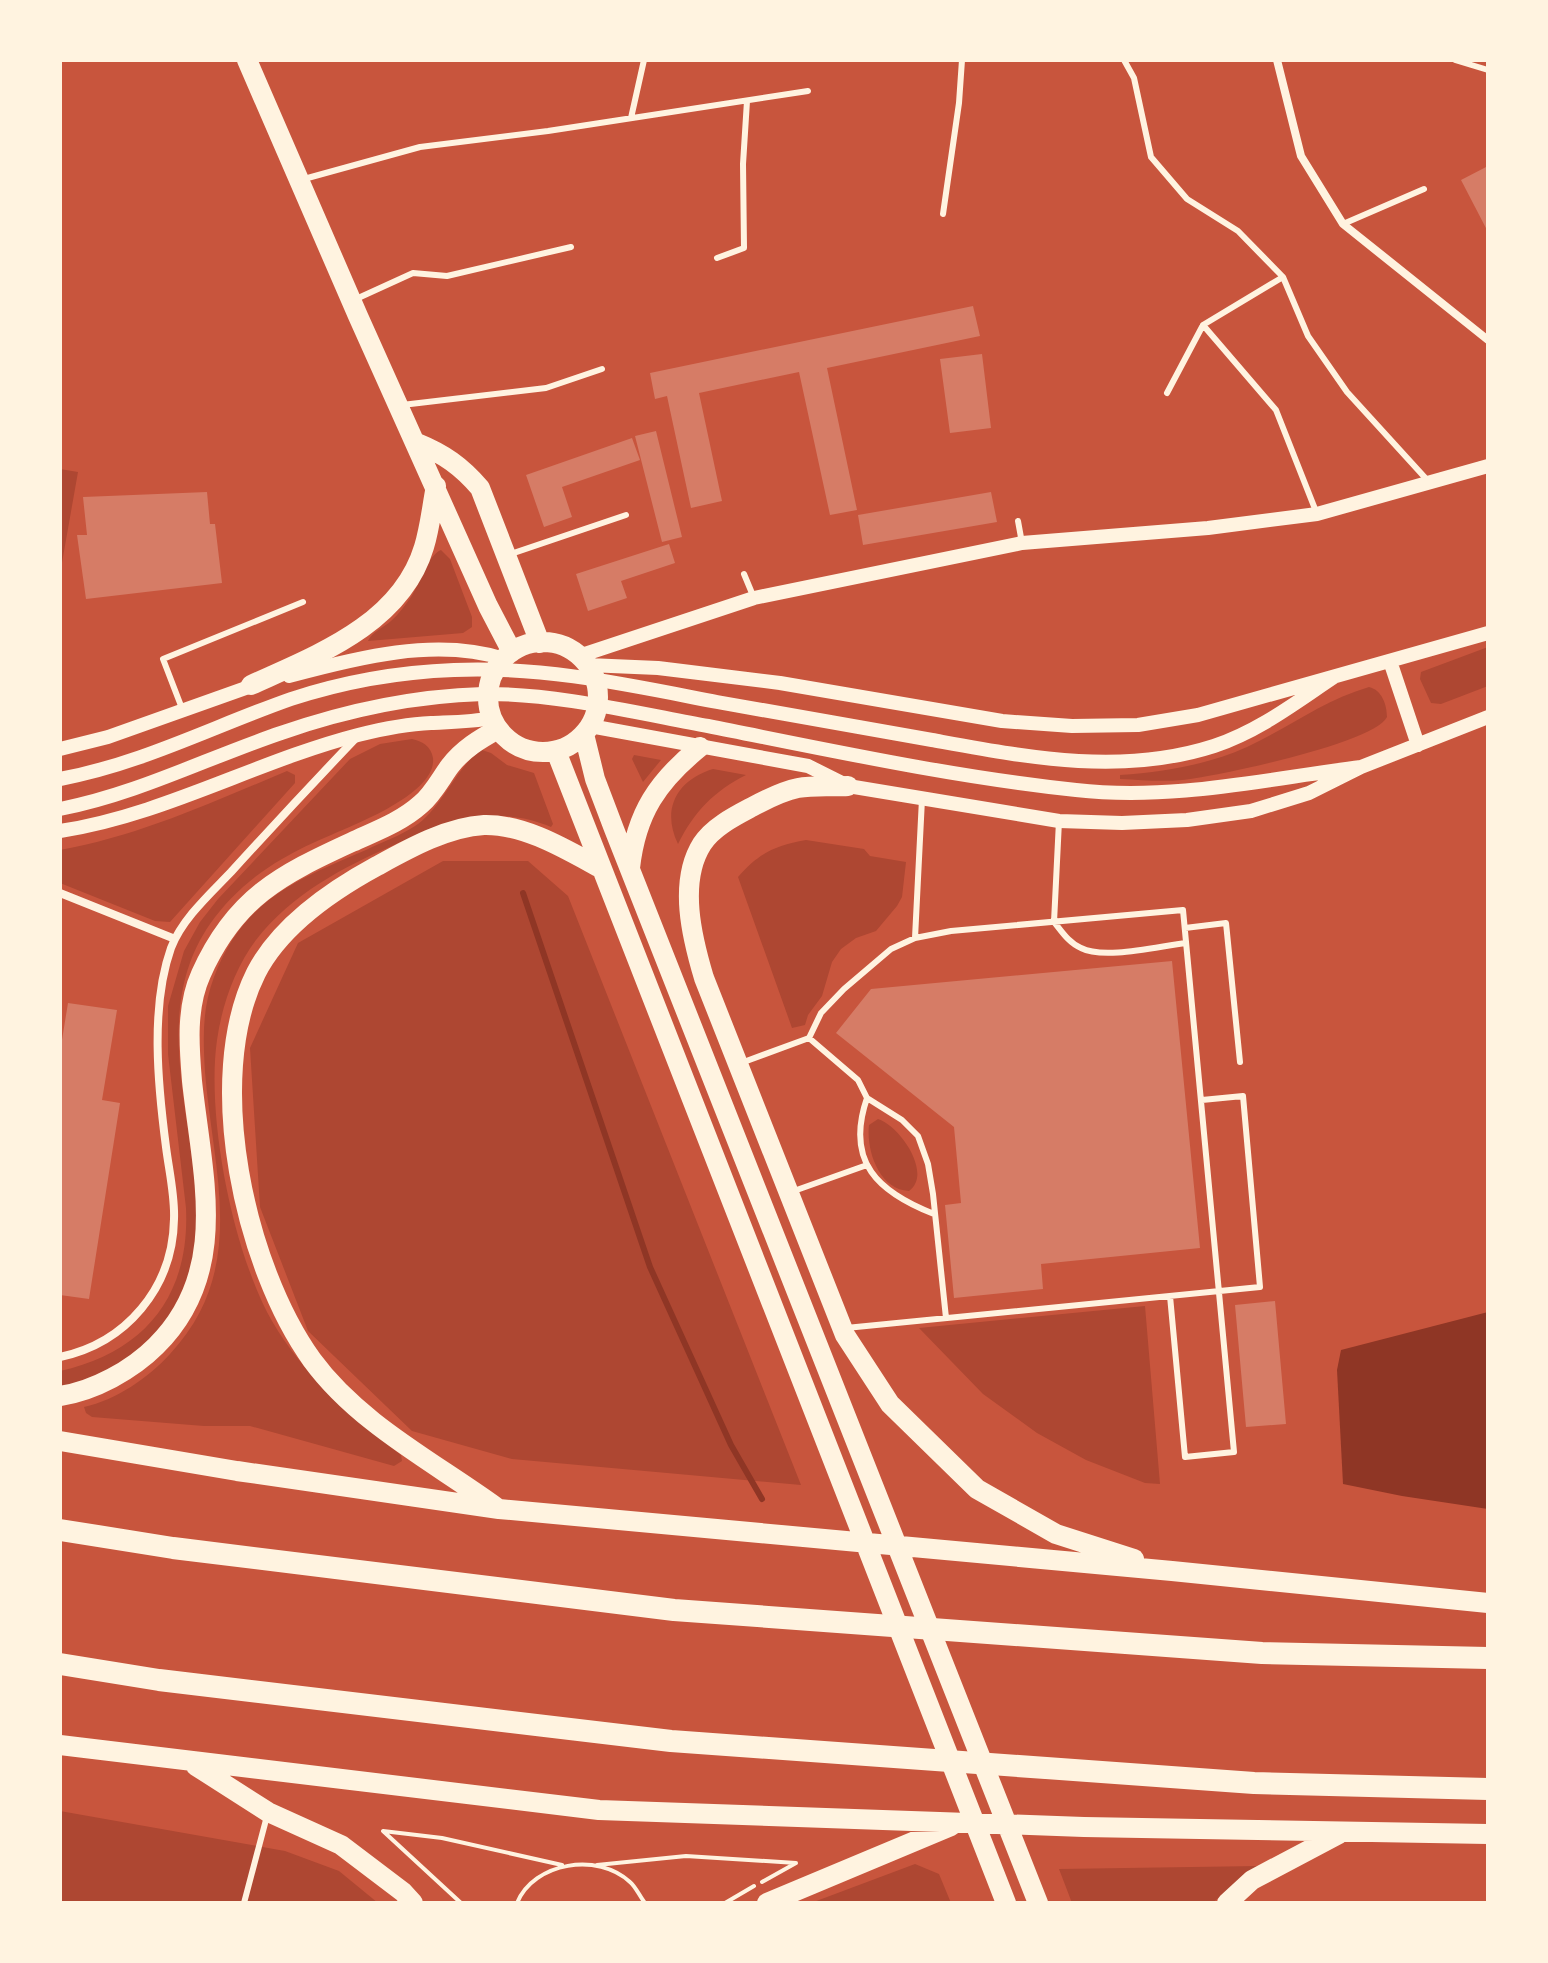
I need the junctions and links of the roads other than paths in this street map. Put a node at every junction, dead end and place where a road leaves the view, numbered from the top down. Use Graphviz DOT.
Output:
graph roads {
  1 [pos="247,60"];
  2 [pos="644,60"];
  3 [pos="962,60"];
  4 [pos="1124,60"];
  5 [pos="1277,60"];
  6 [pos="1455,60"];
  7 [pos="1488,70"];
  8 [pos="808,91"];
  9 [pos="747,101"];
  10 [pos="631,118"];
  11 [pos="299,181"];
  12 [pos="1424,189"];
  13 [pos="943,214"];
  14 [pos="1343,224"];
  15 [pos="571,247"];
  16 [pos="717,258"];
  17 [pos="1283,277"];
  18 [pos="352,301"];
  19 [pos="1203,325"];
  20 [pos="1488,340"];
  21 [pos="602,369"];
  22 [pos="1167,393"];
  23 [pos="400,406"];
  24 [pos="417,443"];
  25 [pos="1488,466"];
  26 [pos="1429,482"];
  27 [pos="436,486"];
  28 [pos="1317,514"];
  29 [pos="626,515"];
  30 [pos="1018,521"];
  31 [pos="1022,543"];
  32 [pos="507,555"];
  33 [pos="744,574"];
  34 [pos="754,598"];
  35 [pos="303,602"];
  36 [pos="1488,633"];
  37 [pos="540,643"];
  38 [pos="508,656"];
  39 [pos="583,661"];
  40 [pos="1390,661"];
  41 [pos="1334,677"];
  42 [pos="251,685"];
  43 [pos="183,711"];
  44 [pos="1488,717"];
  45 [pos="495,723"];
  46 [pos="587,730"];
  47 [pos="358,735"];
  48 [pos="1418,745"];
  49 [pos="700,747"];
  50 [pos="60,749"];
  51 [pos="556,751"];
  52 [pos="1361,767"];
  53 [pos="60,779"];
  54 [pos="848,786"];
  55 [pos="922,799"];
  56 [pos="60,809"];
  57 [pos="1059,821"];
  58 [pos="60,831"];
  59 [pos="630,868"];
  60 [pos="602,869"];
  61 [pos="60,893"];
  62 [pos="1054,922"];
  63 [pos="1185,928"];
  64 [pos="915,938"];
  65 [pos="175,939"];
  66 [pos="1186,943"];
  67 [pos="809,1038"];
  68 [pos="1240,1062"];
  69 [pos="738,1064"];
  70 [pos="867,1098"];
  71 [pos="1202,1100"];
  72 [pos="867,1165"];
  73 [pos="789,1193"];
  74 [pos="934,1214"];
  75 [pos="1219,1291"];
  76 [pos="1170,1296"];
  77 [pos="946,1318"];
  78 [pos="842,1328"];
  79 [pos="60,1357"];
  80 [pos="60,1396"];
  81 [pos="60,1441"];
  82 [pos="499,1509"];
  83 [pos="60,1530"];
  84 [pos="1172,1571"];
  85 [pos="1488,1603"];
  86 [pos="1488,1658"];
  87 [pos="60,1664"];
  88 [pos="60,1745"];
  89 [pos="189,1762"];
  90 [pos="1488,1789"];
  91 [pos="268,1812"];
  92 [pos="959,1823"];
  93 [pos="1340,1833"];
  94 [pos="1488,1834"];
  95 [pos="244,1903"];
  96 [pos="413,1903"];
  97 [pos="767,1903"];
  98 [pos="1006,1903"];
  99 [pos="1038,1903"];
  100 [pos="1227,1903"];
  1 -- 11 [label="main road"];
  2 -- 10 [label="lane"];
  3 -- 13 [label="lane"];
  4 -- 17 [label="lane"];
  5 -- 14 [label="street"];
  6 -- 7 [label="lane"];
  8 -- 9 [label="lane"];
  9 -- 10 [label="lane"];
  9 -- 16 [label="lane"];
  10 -- 11 [label="lane"];
  11 -- 18 [label="main road"];
  12 -- 14 [label="lane"];
  14 -- 20 [label="street"];
  15 -- 18 [label="lane"];
  17 -- 19 [label="lane"];
  17 -- 26 [label="lane"];
  18 -- 23 [label="main road"];
  19 -- 22 [label="lane"];
  19 -- 28 [label="lane"];
  21 -- 23 [label="lane"];
  23 -- 24 [label="main road"];
  24 -- 27 [label="main road"];
  24 -- 32 [label="main road"];
  25 -- 26 [label="street"];
  26 -- 28 [label="street"];
  27 -- 38 [label="main road"];
  27 -- 42 [label="main road"];
  28 -- 31 [label="street"];
  29 -- 32 [label="lane"];
  30 -- 31 [label="lane"];
  31 -- 34 [label="street"];
  32 -- 37 [label="main road"];
  33 -- 34 [label="lane"];
  34 -- 39 [label="street"];
  35 -- 43 [label="lane"];
  36 -- 40 [label="street"];
  37 -- 38 [label="main road"];
  37 -- 39 [label="main road"];
  38 -- 42 [label="street"];
  38 -- 45 [label="main road"];
  39 -- 41 [label="street"];
  39 -- 46 [label="main road"];
  40 -- 41 [label="street"];
  40 -- 48 [label="street"];
  41 -- 53 [label="street"];
  42 -- 43 [label="street"];
  43 -- 50 [label="street"];
  44 -- 48 [label="street"];
  45 -- 47 [label="street"];
  45 -- 51 [label="main road"];
  45 -- 80 [label="main road"];
  46 -- 49 [label="street"];
  46 -- 51 [label="main road"];
  46 -- 59 [label="main road"];
  47 -- 58 [label="street"];
  47 -- 65 [label="street"];
  48 -- 52 [label="street"];
  49 -- 54 [label="street"];
  49 -- 59 [label="main road"];
  51 -- 60 [label="main road"];
  52 -- 56 [label="street"];
  52 -- 57 [label="street"];
  54 -- 55 [label="street"];
  54 -- 69 [label="main road"];
  55 -- 57 [label="street"];
  55 -- 64 [label="lane"];
  57 -- 62 [label="lane"];
  59 -- 99 [label="main road"];
  60 -- 82 [label="main road"];
  60 -- 98 [label="main road"];
  61 -- 65 [label="street"];
  62 -- 63 [label="lane"];
  62 -- 64 [label="lane"];
  62 -- 66 [label="lane"];
  63 -- 66 [label="lane"];
  63 -- 68 [label="lane"];
  64 -- 67 [label="lane"];
  65 -- 79 [label="street"];
  66 -- 71 [label="lane"];
  67 -- 69 [label="lane"];
  67 -- 70 [label="lane"];
  69 -- 73 [label="main road"];
  70 -- 72 [label="lane"];
  70 -- 74 [label="lane"];
  71 -- 75 [label="lane"];
  71 -- 75 [label="lane"];
  72 -- 73 [label="lane"];
  72 -- 74 [label="lane"];
  73 -- 78 [label="main road"];
  74 -- 77 [label="lane"];
  75 -- 76 [label="lane"];
  75 -- 76 [label="lane"];
  76 -- 77 [label="lane"];
  77 -- 78 [label="lane"];
  78 -- 84 [label="main road"];
  81 -- 82 [label="main road"];
  82 -- 84 [label="main road"];
  83 -- 86 [label="highway"];
  84 -- 85 [label="main road"];
  87 -- 90 [label="highway"];
  88 -- 89 [label="main road"];
  89 -- 91 [label="main road"];
  89 -- 92 [label="main road"];
  91 -- 95 [label="lane"];
  91 -- 96 [label="main road"];
  92 -- 93 [label="main road"];
  92 -- 97 [label="main road"];
  93 -- 94 [label="main road"];
  93 -- 100 [label="main road"];
}
